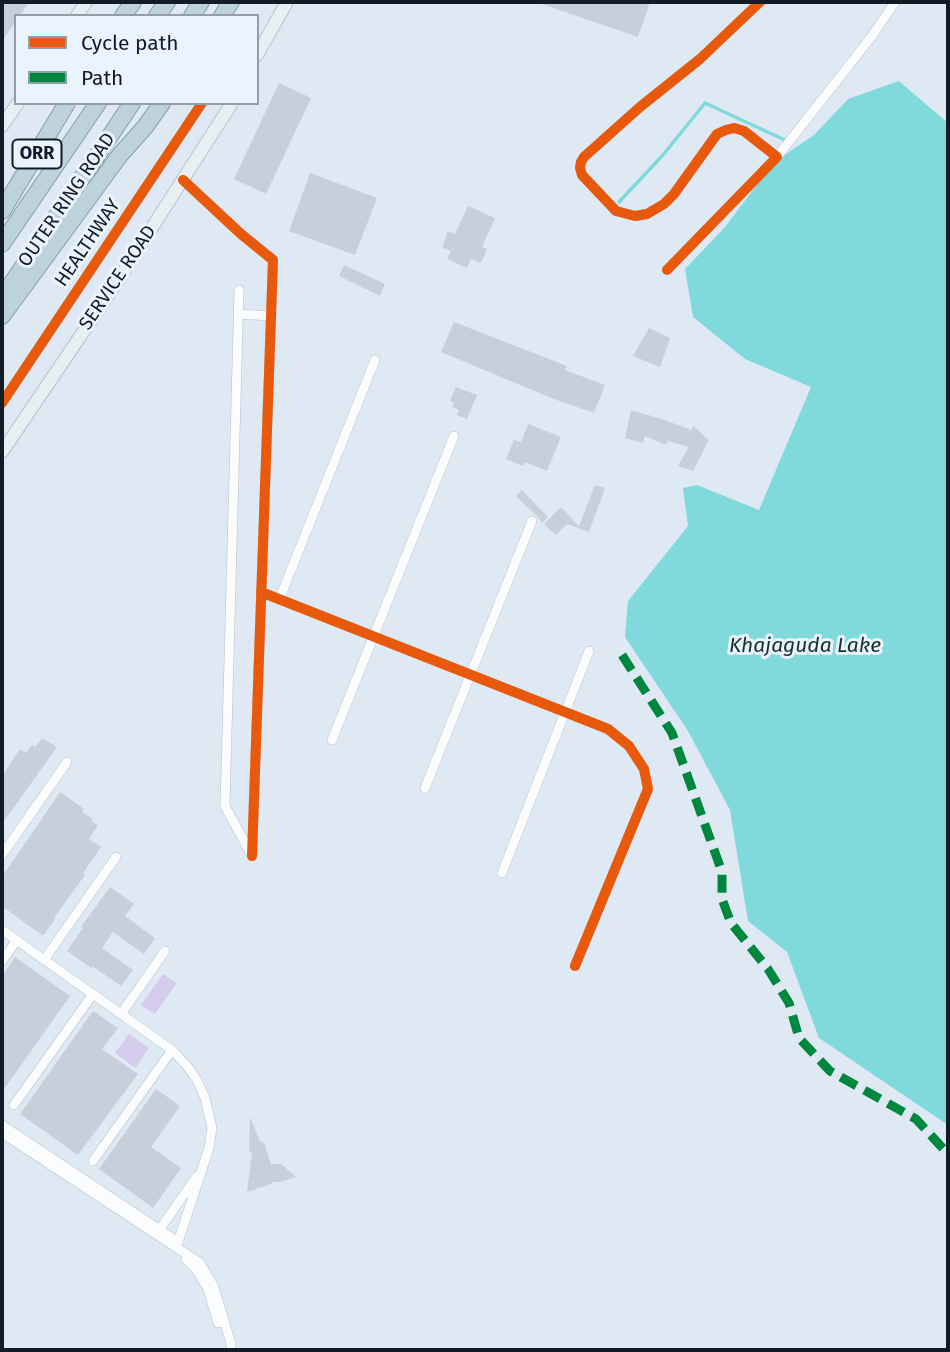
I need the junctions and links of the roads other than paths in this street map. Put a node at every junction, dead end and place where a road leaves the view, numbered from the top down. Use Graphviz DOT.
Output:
graph roads {
  1 [pos="287,2"];
  2 [pos="760,2"];
  3 [pos="895,2"];
  4 [pos="259,51"];
  5 [pos="17,105"];
  6 [pos="66,105"];
  7 [pos="97,105"];
  8 [pos="131,105"];
  9 [pos="161,105"];
  10 [pos="231,105"];
  11 [pos="2,126"];
  12 [pos="777,157"];
  13 [pos="183,180"];
  14 [pos="2,211"];
  15 [pos="2,244"];
  16 [pos="667,270"];
  17 [pos="239,290"];
  18 [pos="2,298"];
  19 [pos="238,314"];
  20 [pos="2,316"];
  21 [pos="271,316"];
  22 [pos="375,360"];
  23 [pos="454,436"];
  24 [pos="2,452"];
  25 [pos="532,521"];
  26 [pos="261,592"];
  27 [pos="279,600"];
  28 [pos="374,637"];
  29 [pos="589,651"];
  30 [pos="471,675"];
  31 [pos="565,712"];
  32 [pos="332,740"];
  33 [pos="67,762"];
  34 [pos="425,788"];
  35 [pos="2,855"];
  36 [pos="116,857"];
  37 [pos="502,873"];
  38 [pos="2,930"];
  39 [pos="17,940"];
  40 [pos="165,951"];
  41 [pos="44,960"];
  42 [pos="2,961"];
  43 [pos="575,966"];
  44 [pos="93,994"];
  45 [pos="121,1014"];
  46 [pos="172,1050"];
  47 [pos="14,1105"];
  48 [pos="2,1125"];
  49 [pos="2,1133"];
  50 [pos="93,1161"];
  51 [pos="204,1166"];
  52 [pos="160,1230"];
  53 [pos="176,1245"];
  54 [pos="225,1350"];
  55 [pos="231,1350"];
  1 -- 4 [label="main road"];
  2 -- 12 [label="street"];
  3 -- 12 [label="street"];
  5 -- 11 [label="main road"];
  6 -- 14 [label="highway, ORR"];
  7 -- 15 [label="highway, OUTER RING ROAD / ORR"];
  8 -- 18 [label="highway, OUTER RING ROAD / ORR"];
  9 -- 20 [label="highway"];
  10 -- 13 [label="main road, SERVICE ROAD"];
  12 -- 16 [label="street"];
  13 -- 21 [label="street"];
  13 -- 24 [label="main road, SERVICE ROAD"];
  17 -- 19 [label="street"];
  19 -- 21 [label="street"];
  19 -- 26 [label="street"];
  21 -- 26 [label="street"];
  22 -- 27 [label="street"];
  23 -- 28 [label="street"];
  25 -- 30 [label="street"];
  26 -- 27 [label="street"];
  27 -- 28 [label="street"];
  28 -- 30 [label="street"];
  28 -- 32 [label="street"];
  29 -- 31 [label="street"];
  30 -- 31 [label="street"];
  30 -- 34 [label="street"];
  31 -- 37 [label="street"];
  31 -- 43 [label="street"];
  33 -- 35 [label="street"];
  36 -- 41 [label="street"];
  38 -- 39 [label="street"];
  39 -- 41 [label="street"];
  39 -- 42 [label="street"];
  40 -- 45 [label="street"];
  41 -- 44 [label="street"];
  44 -- 45 [label="street"];
  44 -- 47 [label="street"];
  45 -- 46 [label="street"];
  46 -- 50 [label="street"];
  46 -- 51 [label="street"];
  48 -- 52 [label="street"];
  49 -- 53 [label="street"];
  51 -- 52 [label="street"];
  51 -- 53 [label="street"];
  52 -- 53 [label="street"];
  53 -- 54 [label="street"];
  53 -- 55 [label="street"];
}
